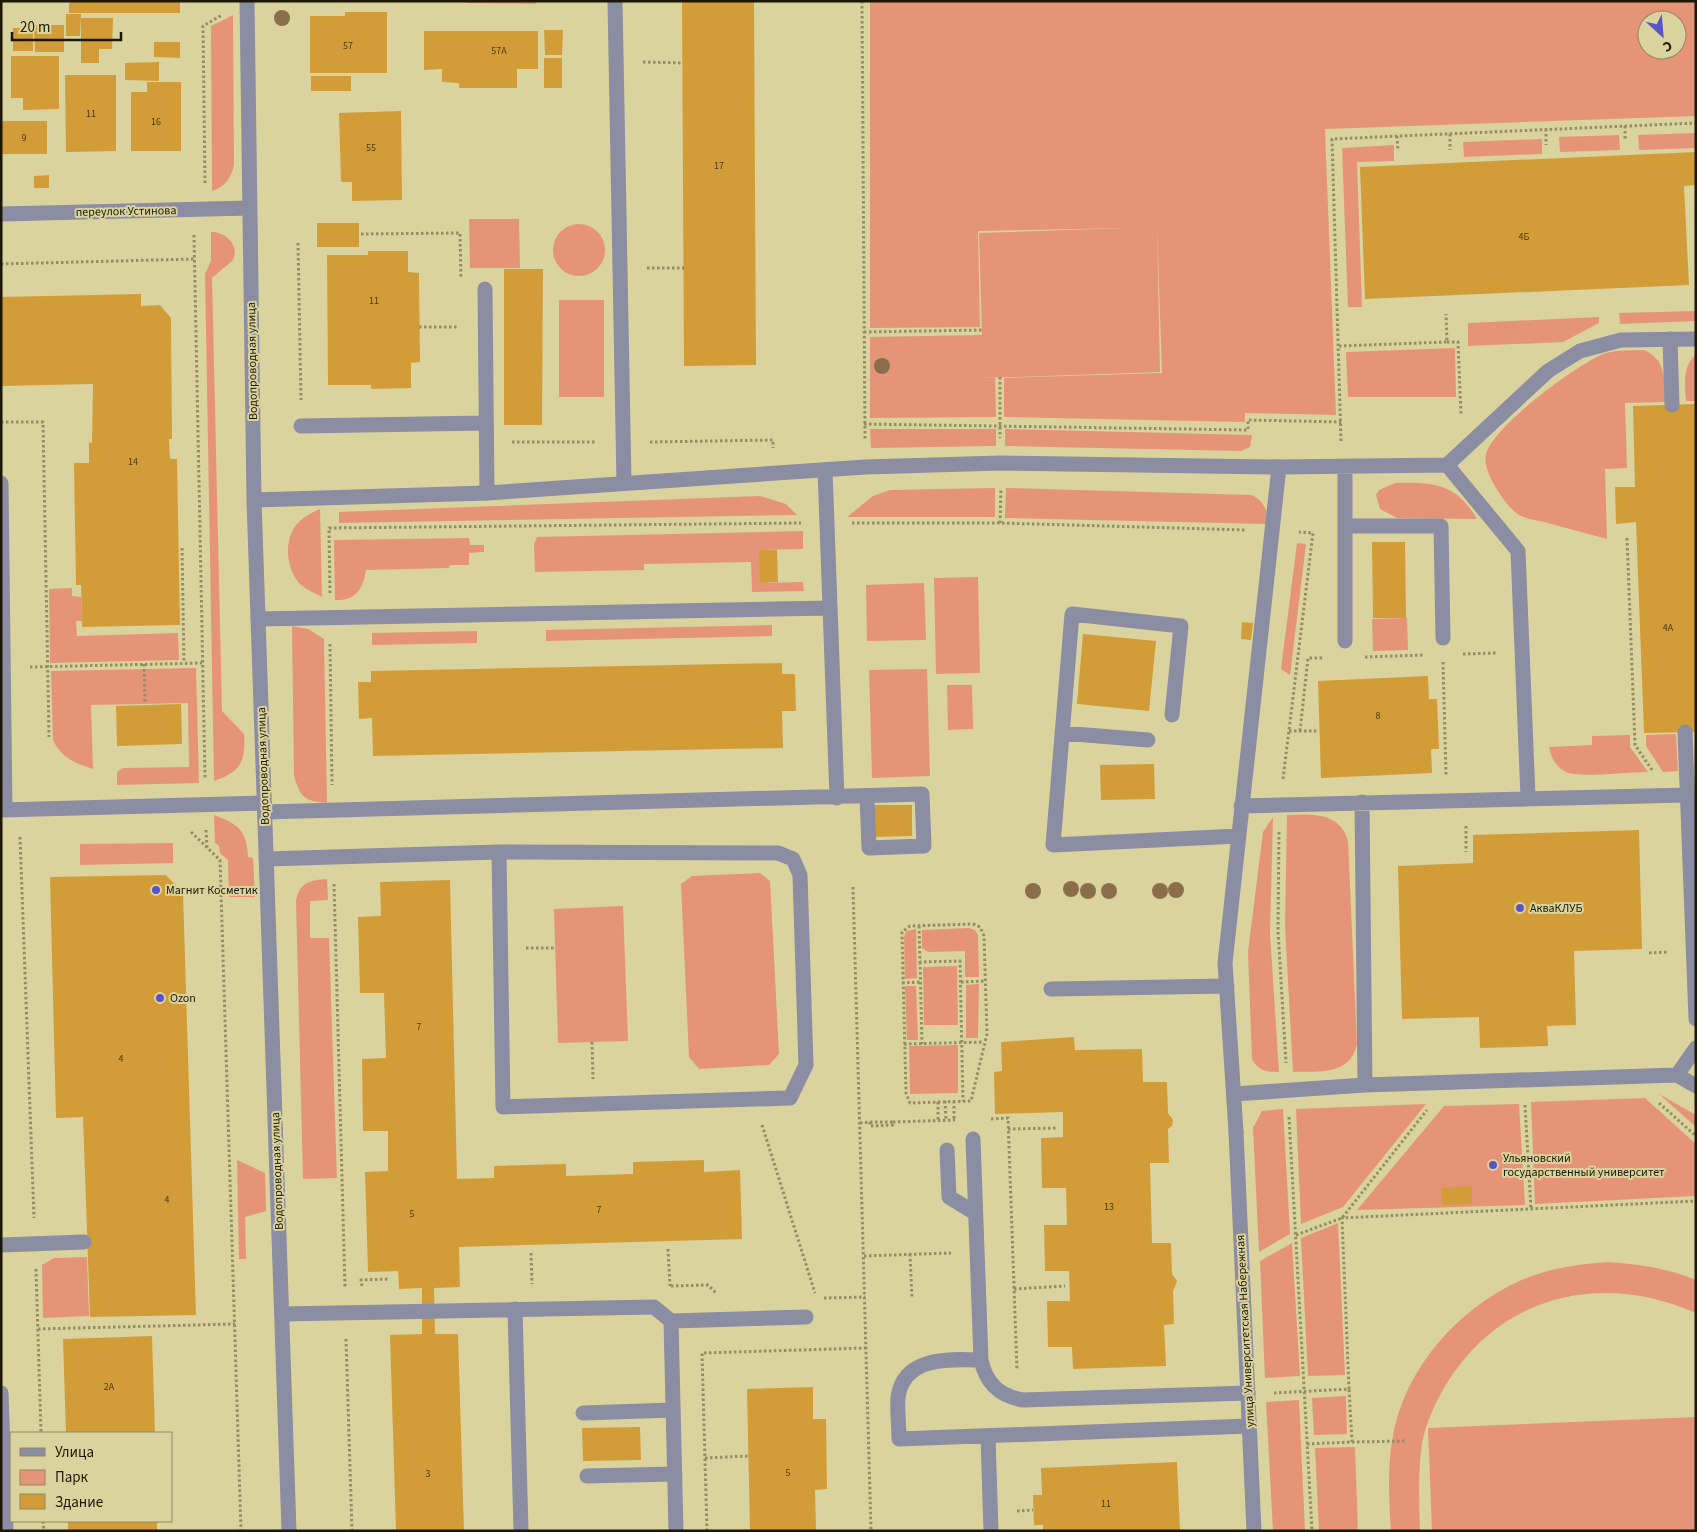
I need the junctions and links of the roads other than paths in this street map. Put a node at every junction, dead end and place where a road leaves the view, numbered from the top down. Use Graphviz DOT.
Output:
graph roads {
  1 [pos="247,1"];
  2 [pos="615,1"];
  3 [pos="250,208"];
  4 [pos="1,214"];
  5 [pos="485,289"];
  6 [pos="1670,339"];
  7 [pos="1696,339"];
  8 [pos="1672,405"];
  9 [pos="486,423"];
  10 [pos="301,426"];
  11 [pos="1447,465"];
  12 [pos="1343,466"];
  13 [pos="1279,467"];
  14 [pos="824,470"];
  15 [pos="1,483"];
  16 [pos="624,483"];
  17 [pos="487,493"];
  18 [pos="254,500"];
  19 [pos="1345,526"];
  20 [pos="830,608"];
  21 [pos="258,619"];
  22 [pos="1443,638"];
  23 [pos="1344,641"];
  24 [pos="1172,715"];
  25 [pos="1062,732"];
  26 [pos="1685,732"];
  27 [pos="1148,740"];
  28 [pos="1687,795"];
  29 [pos="867,797"];
  30 [pos="1528,797"];
  31 [pos="837,798"];
  32 [pos="1362,802"];
  33 [pos="1241,806"];
  34 [pos="264,807"];
  35 [pos="3,810"];
  36 [pos="1238,836"];
  37 [pos="499,852"];
  38 [pos="266,859"];
  39 [pos="1227,986"];
  40 [pos="1051,989"];
  41 [pos="1696,1019"];
  42 [pos="1696,1048"];
  43 [pos="1677,1074"];
  44 [pos="1365,1085"];
  45 [pos="1696,1086"];
  46 [pos="1234,1094"];
  47 [pos="973,1139"];
  48 [pos="947,1150"];
  49 [pos="976,1213"];
  50 [pos="84,1242"];
  51 [pos="1,1245"];
  52 [pos="515,1309"];
  53 [pos="282,1314"];
  54 [pos="806,1317"];
  55 [pos="671,1320"];
  56 [pos="981,1360"];
  57 [pos="1,1393"];
  58 [pos="1248,1394"];
  59 [pos="673,1410"];
  60 [pos="583,1412"];
  61 [pos="1249,1426"];
  62 [pos="988,1437"];
  63 [pos="675,1474"];
  64 [pos="587,1476"];
  65 [pos="6,1531"];
  66 [pos="289,1531"];
  67 [pos="521,1531"];
  68 [pos="676,1531"];
  69 [pos="991,1531"];
  70 [pos="1254,1531"];
  1 -- 3 [label="street, Водопроводная улица"];
  2 -- 16 [label="street"];
  3 -- 4 [label="street, переулок Устинова"];
  3 -- 18 [label="street, Водопроводная улица"];
  5 -- 9 [label="street"];
  6 -- 7 [label="street"];
  6 -- 8 [label="street"];
  6 -- 11 [label="street"];
  9 -- 10 [label="street"];
  9 -- 17 [label="street"];
  11 -- 12 [label="street"];
  11 -- 30 [label="street"];
  12 -- 13 [label="street"];
  12 -- 19 [label="street"];
  13 -- 14 [label="street"];
  13 -- 33 [label="street, улица Университетская Набережная"];
  14 -- 16 [label="street"];
  14 -- 20 [label="street"];
  15 -- 35 [label="street"];
  16 -- 17 [label="street"];
  17 -- 18 [label="street"];
  18 -- 21 [label="street, Водопроводная улица"];
  19 -- 22 [label="street"];
  19 -- 23 [label="street"];
  20 -- 21 [label="street"];
  20 -- 31 [label="street"];
  21 -- 34 [label="street, Водопроводная улица"];
  24 -- 25 [label="street"];
  25 -- 27 [label="street"];
  25 -- 36 [label="street"];
  26 -- 28 [label="street"];
  28 -- 30 [label="street"];
  28 -- 41 [label="street"];
  29 -- 29 [label="street"];
  29 -- 31 [label="street"];
  30 -- 32 [label="street"];
  31 -- 34 [label="street"];
  32 -- 33 [label="street"];
  32 -- 44 [label="street"];
  33 -- 36 [label="street, улица Университетская Набережная"];
  34 -- 35 [label="street"];
  34 -- 38 [label="street, Водопроводная улица"];
  36 -- 39 [label="street, улица Университетская Набережная"];
  37 -- 37 [label="street"];
  37 -- 38 [label="street"];
  38 -- 53 [label="street, Водопроводная улица"];
  39 -- 40 [label="street"];
  39 -- 46 [label="street, улица Университетская Набережная"];
  42 -- 43 [label="street"];
  43 -- 44 [label="street"];
  43 -- 45 [label="street"];
  44 -- 46 [label="street"];
  46 -- 58 [label="street, улица Университетская Набережная"];
  47 -- 49 [label="street"];
  48 -- 49 [label="street"];
  49 -- 56 [label="street"];
  50 -- 51 [label="street"];
  52 -- 53 [label="street"];
  52 -- 55 [label="street"];
  52 -- 67 [label="street"];
  53 -- 66 [label="street, Водопроводная улица"];
  54 -- 55 [label="street"];
  55 -- 59 [label="street"];
  56 -- 58 [label="street"];
  56 -- 62 [label="street"];
  57 -- 65 [label="street"];
  58 -- 61 [label="street, улица Университетская Набережная"];
  59 -- 60 [label="street"];
  59 -- 63 [label="street"];
  61 -- 62 [label="street"];
  61 -- 70 [label="street, улица Университетская Набережная"];
  62 -- 69 [label="street"];
  63 -- 64 [label="street"];
  63 -- 68 [label="street"];
}
